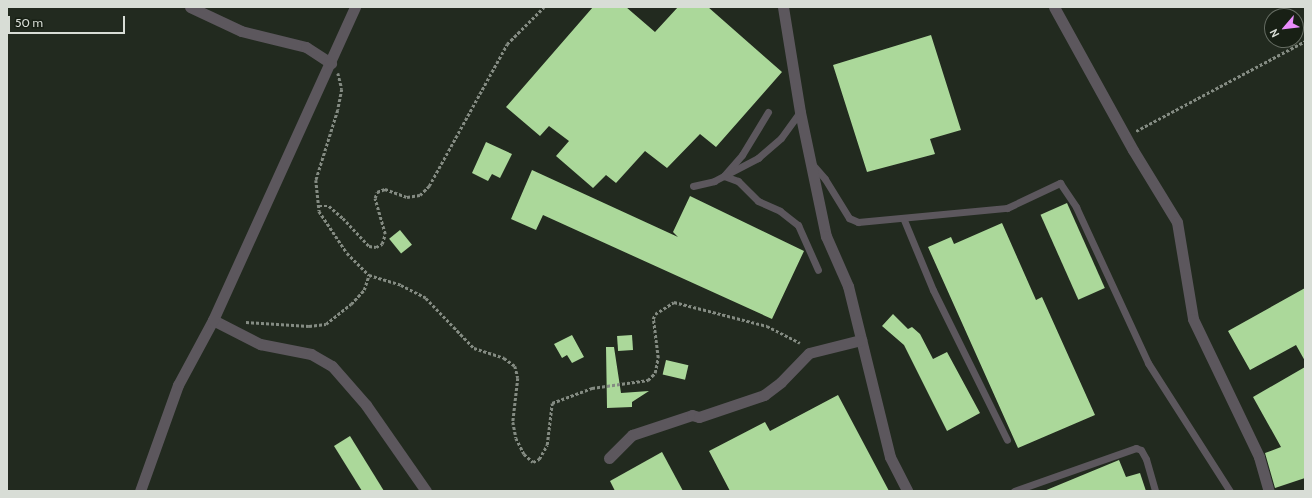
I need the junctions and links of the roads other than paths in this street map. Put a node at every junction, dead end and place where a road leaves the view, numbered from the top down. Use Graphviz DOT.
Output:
graph roads {
  1 [pos="190,7"];
  2 [pos="355,7"];
  3 [pos="783,7"];
  4 [pos="1054,7"];
  5 [pos="331,63"];
  6 [pos="768,112"];
  7 [pos="800,112"];
  8 [pos="809,160"];
  9 [pos="724,176"];
  10 [pos="693,186"];
  11 [pos="904,220"];
  12 [pos="818,270"];
  13 [pos="213,320"];
  14 [pos="860,340"];
  15 [pos="1007,440"];
  16 [pos="609,458"];
  17 [pos="140,491"];
  18 [pos="426,491"];
  19 [pos="907,491"];
  20 [pos="1014,491"];
  21 [pos="1155,491"];
  22 [pos="1230,491"];
  23 [pos="1269,491"];
  1 -- 5 [label="street"];
  2 -- 5 [label="street"];
  3 -- 7 [label="street"];
  4 -- 23 [label="street"];
  5 -- 13 [label="street"];
  6 -- 9 [label="lane"];
  7 -- 8 [label="street"];
  7 -- 9 [label="lane"];
  8 -- 11 [label="lane"];
  8 -- 14 [label="street"];
  9 -- 10 [label="lane"];
  9 -- 12 [label="lane"];
  11 -- 15 [label="lane"];
  11 -- 22 [label="lane"];
  13 -- 17 [label="street"];
  13 -- 18 [label="street"];
  14 -- 16 [label="street"];
  14 -- 19 [label="street"];
  20 -- 21 [label="lane"];
}
